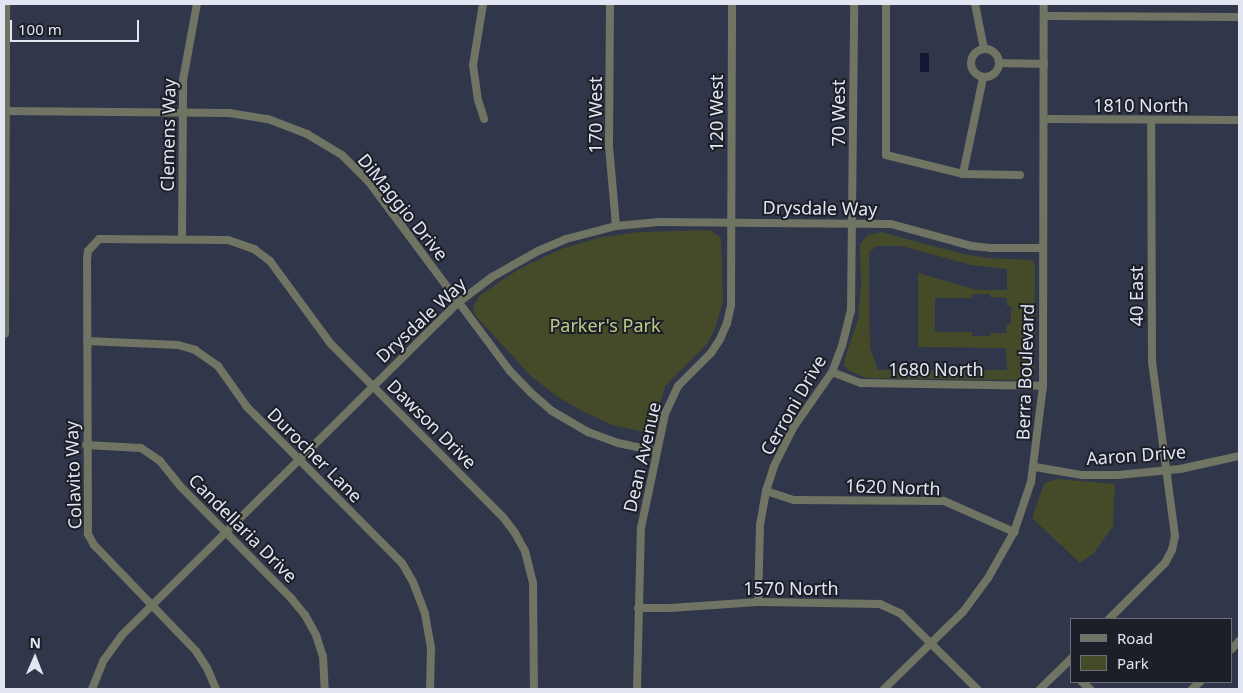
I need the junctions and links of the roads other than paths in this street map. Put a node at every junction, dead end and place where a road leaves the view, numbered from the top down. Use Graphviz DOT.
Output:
graph roads {
  1 [pos="5,4"];
  2 [pos="197,4"];
  3 [pos="483,4"];
  4 [pos="610,4"];
  5 [pos="732,4"];
  6 [pos="854,4"];
  7 [pos="886,4"];
  8 [pos="975,4"];
  9 [pos="1044,4"];
  10 [pos="1044,16"];
  11 [pos="1239,16"];
  12 [pos="984,48"];
  13 [pos="1000,63"];
  14 [pos="1044,64"];
  15 [pos="983,78"];
  16 [pos="4,111"];
  17 [pos="183,113"];
  18 [pos="484,119"];
  19 [pos="1044,119"];
  20 [pos="1151,120"];
  21 [pos="1239,120"];
  22 [pos="963,174"];
  23 [pos="1020,175"];
  24 [pos="731,222"];
  25 [pos="853,223"];
  26 [pos="616,226"];
  27 [pos="182,239"];
  28 [pos="93,244"];
  29 [pos="1043,248"];
  30 [pos="458,302"];
  31 [pos="4,333"];
  32 [pos="87,341"];
  33 [pos="832,372"];
  34 [pos="373,386"];
  35 [pos="1043,386"];
  36 [pos="86,445"];
  37 [pos="656,451"];
  38 [pos="1239,456"];
  39 [pos="299,460"];
  40 [pos="1034,467"];
  41 [pos="1167,471"];
  42 [pos="766,491"];
  43 [pos="226,532"];
  44 [pos="1014,532"];
  45 [pos="758,602"];
  46 [pos="152,605"];
  47 [pos="638,608"];
  48 [pos="1110,618"];
  49 [pos="930,643"];
  50 [pos="1070,660"];
  51 [pos="1064,665"];
  52 [pos="1070,670"];
  53 [pos="92,689"];
  54 [pos="216,689"];
  55 [pos="325,689"];
  56 [pos="430,689"];
  57 [pos="534,689"];
  58 [pos="637,689"];
  59 [pos="884,689"];
  60 [pos="977,689"];
  61 [pos="1040,689"];
  1 -- 16 [label="street"];
  2 -- 17 [label="street, Clemens Way"];
  3 -- 18 [label="street"];
  4 -- 26 [label="street, 170 West"];
  5 -- 24 [label="street, 120 West"];
  6 -- 25 [label="street, 70 West"];
  7 -- 22 [label="street"];
  8 -- 12 [label="street"];
  9 -- 10 [label="street, Berra Boulevard"];
  10 -- 11 [label="street"];
  10 -- 14 [label="street, Berra Boulevard"];
  12 -- 13 [label="street"];
  12 -- 15 [label="street"];
  13 -- 14 [label="street"];
  13 -- 15 [label="street"];
  14 -- 19 [label="street, Berra Boulevard"];
  15 -- 22 [label="street"];
  16 -- 17 [label="street, DiMaggio Drive"];
  16 -- 31 [label="street"];
  17 -- 27 [label="street, Clemens Way"];
  17 -- 30 [label="street, DiMaggio Drive"];
  19 -- 20 [label="street, 1810 North"];
  19 -- 29 [label="street, Berra Boulevard"];
  20 -- 21 [label="street, 1810 North"];
  20 -- 41 [label="street, 40 East"];
  22 -- 23 [label="street"];
  24 -- 25 [label="street, Drysdale Way"];
  24 -- 26 [label="street, Drysdale Way"];
  24 -- 37 [label="street, Dean Avenue"];
  25 -- 29 [label="street, Drysdale Way"];
  25 -- 33 [label="street, Cerroni Drive"];
  26 -- 30 [label="street, Drysdale Way"];
  27 -- 28 [label="street, Dawson Drive"];
  27 -- 34 [label="street, Dawson Drive"];
  28 -- 32 [label="street, Colavito Way"];
  29 -- 35 [label="street, Berra Boulevard"];
  30 -- 34 [label="street, Drysdale Way"];
  30 -- 37 [label="street, DiMaggio Drive"];
  32 -- 36 [label="street, Colavito Way"];
  32 -- 39 [label="street, Durocher Lane"];
  33 -- 35 [label="street, 1680 North"];
  33 -- 42 [label="street, Cerroni Drive"];
  34 -- 39 [label="street, Drysdale Way"];
  34 -- 57 [label="street, Dawson Drive"];
  35 -- 40 [label="street, Berra Boulevard"];
  36 -- 43 [label="street, Candellaria Drive"];
  36 -- 46 [label="street, Colavito Way"];
  37 -- 47 [label="street, Dean Avenue"];
  38 -- 41 [label="street, Aaron Drive"];
  39 -- 43 [label="street, Drysdale Way"];
  39 -- 56 [label="street, Durocher Lane"];
  40 -- 41 [label="street, Aaron Drive"];
  40 -- 44 [label="street, Berra Boulevard"];
  41 -- 48 [label="street, 40 East"];
  42 -- 44 [label="street, 1620 North"];
  42 -- 45 [label="street, Cerroni Drive"];
  43 -- 46 [label="street, Drysdale Way"];
  43 -- 55 [label="street, Candellaria Drive"];
  44 -- 49 [label="street, Berra Boulevard"];
  45 -- 47 [label="street, 1570 North"];
  45 -- 49 [label="street, 1570 North"];
  46 -- 53 [label="street, Drysdale Way"];
  46 -- 54 [label="street, Colavito Way"];
  47 -- 58 [label="street, Dean Avenue"];
  49 -- 59 [label="street, Berra Boulevard"];
  49 -- 60 [label="street, 1570 North"];
  50 -- 51 [label="street"];
  51 -- 52 [label="street"];
  51 -- 61 [label="street"];
}
